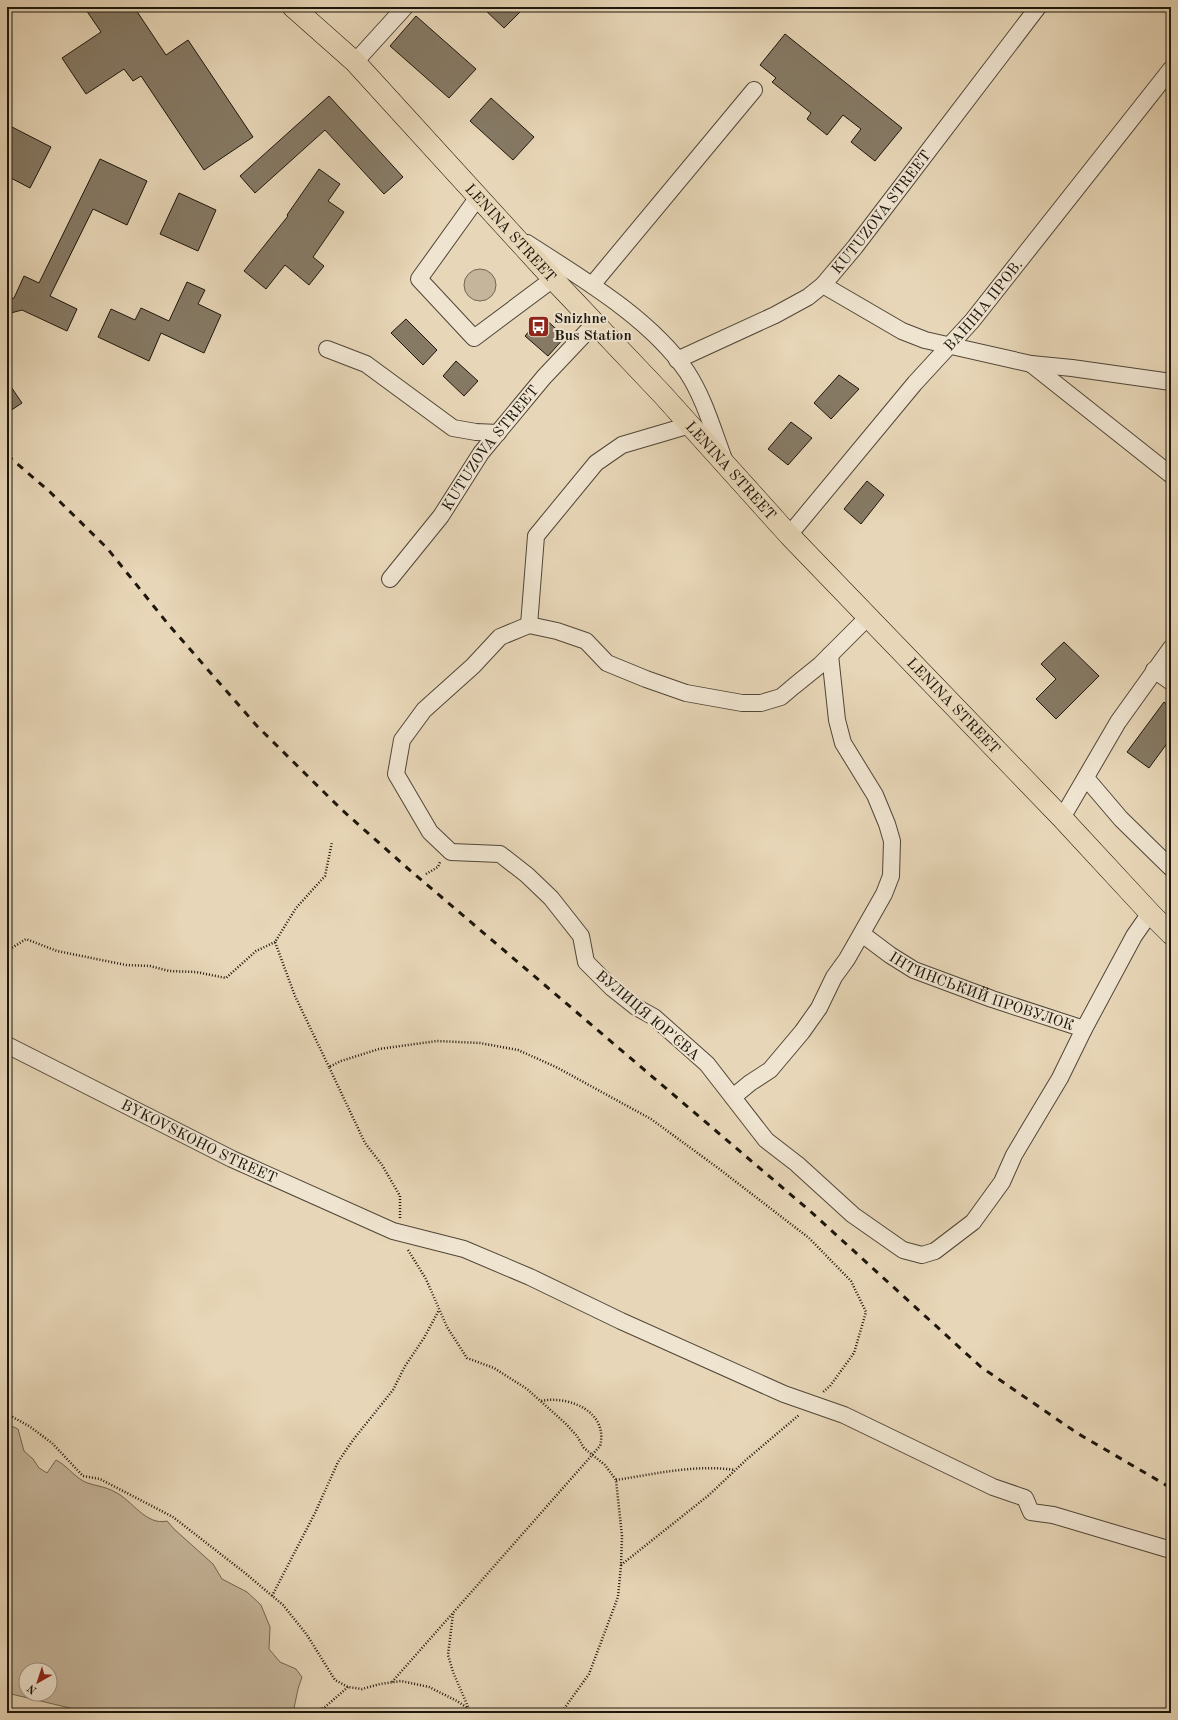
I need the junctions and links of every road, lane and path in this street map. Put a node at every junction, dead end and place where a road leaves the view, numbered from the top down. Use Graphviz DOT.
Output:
graph roads {
  1 [pos="293,7"];
  2 [pos="405,7"];
  3 [pos="1038,7"];
  4 [pos="354,62"];
  5 [pos="1171,69"];
  6 [pos="754,90"];
  7 [pos="478,197"];
  8 [pos="511,232"];
  9 [pos="553,279"];
  10 [pos="592,285"];
  11 [pos="823,285"];
  12 [pos="596,322"];
  13 [pos="951,346"];
  14 [pos="328,349"];
  15 [pos="677,360"];
  16 [pos="1030,364"];
  17 [pos="1171,382"];
  18 [pos="690,425"];
  19 [pos="498,433"];
  20 [pos="726,466"];
  21 [pos="1171,475"];
  22 [pos="789,535"];
  23 [pos="390,579"];
  24 [pos="868,618"];
  25 [pos="529,625"];
  26 [pos="1171,648"];
  27 [pos="830,655"];
  28 [pos="1154,670"];
  29 [pos="1171,682"];
  30 [pos="1086,778"];
  31 [pos="1062,818"];
  32 [pos="332,842"];
  33 [pos="447,848"];
  34 [pos="1171,868"];
  35 [pos="426,874"];
  36 [pos="1150,913"];
  37 [pos="862,934"];
  38 [pos="1171,934"];
  39 [pos="274,942"];
  40 [pos="7,950"];
  41 [pos="1084,1029"];
  42 [pos="7,1045"];
  43 [pos="330,1067"];
  44 [pos="733,1097"];
  45 [pos="393,1231"];
  46 [pos="922,1255"];
  47 [pos="439,1310"];
  48 [pos="541,1401"];
  49 [pos="811,1404"];
  50 [pos="7,1414"];
  51 [pos="592,1454"];
  52 [pos="735,1470"];
  53 [pos="616,1480"];
  54 [pos="1171,1550"];
  55 [pos="621,1565"];
  56 [pos="272,1596"];
  57 [pos="453,1613"];
  58 [pos="392,1682"];
  59 [pos="348,1687"];
  60 [pos="469,1709"];
  61 [pos="314,1713"];
  62 [pos="475,1713"];
  63 [pos="561,1713"];
  1 -- 4 [label="main road, LENINA STREET"];
  2 -- 4 [label="street"];
  3 -- 11 [label="street, KUTUZOVA STREET"];
  4 -- 7 [label="main road, LENINA STREET"];
  5 -- 13 [label="street, ВАНІНА ПРОВ."];
  6 -- 10 [label="street"];
  7 -- 8 [label="main road, LENINA STREET"];
  7 -- 9 [label="street"];
  8 -- 9 [label="main road, LENINA STREET"];
  8 -- 10 [label="street"];
  9 -- 12 [label="main road, LENINA STREET"];
  10 -- 15 [label="street"];
  11 -- 13 [label="street"];
  11 -- 15 [label="street, KUTUZOVA STREET"];
  12 -- 18 [label="main road, LENINA STREET"];
  12 -- 19 [label="street, KUTUZOVA STREET"];
  13 -- 16 [label="street"];
  13 -- 22 [label="street, ВАНІНА ПРОВ."];
  14 -- 19 [label="street"];
  15 -- 20 [label="street"];
  16 -- 17 [label="street"];
  16 -- 21 [label="street"];
  18 -- 20 [label="main road, LENINA STREET"];
  18 -- 25 [label="street"];
  19 -- 23 [label="street, KUTUZOVA STREET"];
  20 -- 22 [label="main road, LENINA STREET"];
  22 -- 24 [label="main road, LENINA STREET"];
  24 -- 27 [label="street"];
  24 -- 31 [label="main road, LENINA STREET"];
  25 -- 27 [label="street"];
  25 -- 33 [label="street, ВУЛИЦЯ ЮР'ЄВА"];
  26 -- 28 [label="street"];
  27 -- 37 [label="street"];
  28 -- 29 [label="street"];
  28 -- 30 [label="street"];
  30 -- 31 [label="street"];
  30 -- 34 [label="street"];
  31 -- 36 [label="main road, LENINA STREET"];
  32 -- 39 [label="path"];
  33 -- 35 [label="path"];
  33 -- 44 [label="street, ВУЛИЦЯ ЮР'ЄВА"];
  36 -- 38 [label="main road, LENINA STREET"];
  36 -- 41 [label="street"];
  37 -- 41 [label="street, ІНТИНСЬКИЙ ПРОВУЛОК"];
  37 -- 44 [label="street"];
  39 -- 40 [label="path"];
  39 -- 43 [label="path"];
  41 -- 46 [label="street, ІНТИНСЬКИЙ ПРОВУЛОК"];
  42 -- 45 [label="street, BYKOVSKOHO STREET"];
  43 -- 45 [label="path"];
  43 -- 49 [label="path"];
  44 -- 46 [label="street, ВУЛИЦЯ ЮР'ЄВА"];
  45 -- 47 [label="path"];
  45 -- 49 [label="street, BYKOVSKOHO STREET"];
  47 -- 48 [label="path"];
  47 -- 56 [label="path"];
  48 -- 51 [label="path"];
  48 -- 51 [label="path"];
  49 -- 52 [label="path"];
  49 -- 54 [label="street, BYKOVSKOHO STREET"];
  50 -- 56 [label="path"];
  51 -- 53 [label="path"];
  51 -- 57 [label="path"];
  52 -- 53 [label="path"];
  52 -- 55 [label="path"];
  53 -- 55 [label="path"];
  55 -- 63 [label="path"];
  56 -- 59 [label="path"];
  57 -- 58 [label="path"];
  57 -- 60 [label="path"];
  58 -- 59 [label="path"];
  58 -- 60 [label="path"];
  59 -- 61 [label="path"];
  60 -- 62 [label="path"];
}
